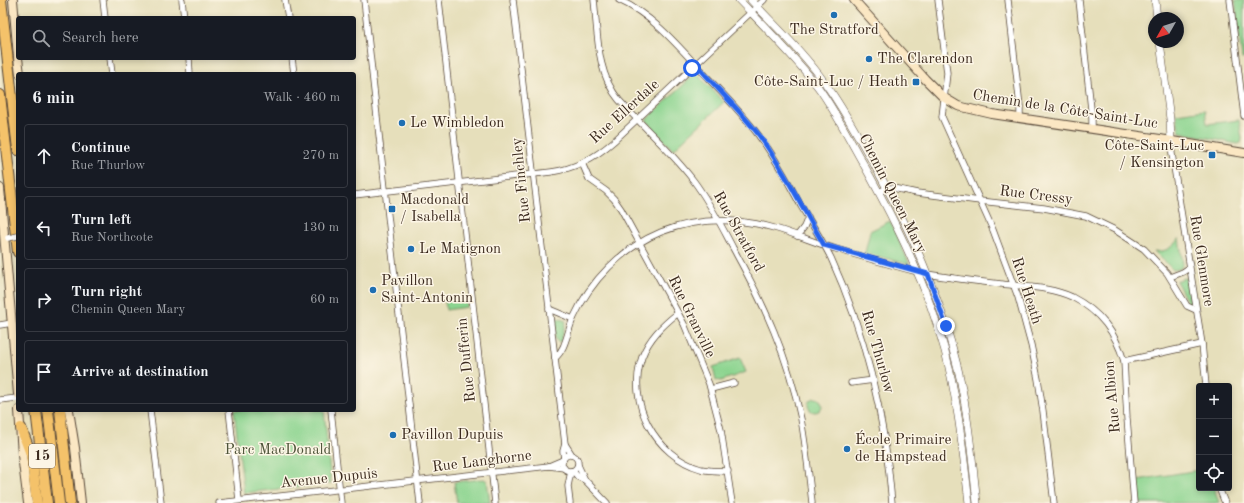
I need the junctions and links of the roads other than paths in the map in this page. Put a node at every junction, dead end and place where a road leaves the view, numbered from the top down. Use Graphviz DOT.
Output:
graph roads {
  1 [pos="1,0"];
  2 [pos="13,0"];
  3 [pos="103,0"];
  4 [pos="182,0"];
  5 [pos="286,0"];
  6 [pos="364,0"];
  7 [pos="439,0"];
  8 [pos="513,0"];
  9 [pos="594,0"];
  10 [pos="619,0"];
  11 [pos="739,0"];
  12 [pos="751,0"];
  13 [pos="764,0"];
  14 [pos="854,0"];
  15 [pos="938,0"];
  16 [pos="1008,0"];
  17 [pos="1079,0"];
  18 [pos="1155,0"];
  19 [pos="1230,0"];
  20 [pos="757,7"];
  21 [pos="1156,12"];
  22 [pos="751,13"];
  23 [pos="105,16"];
  24 [pos="184,16"];
  25 [pos="288,16"];
  26 [pos="16,35"];
  27 [pos="1161,48"];
  28 [pos="18,60"];
  29 [pos="110,60"];
  30 [pos="188,60"];
  31 [pos="292,60"];
  32 [pos="696,64"];
  33 [pos="20,72"];
  34 [pos="112,72"];
  35 [pos="190,72"];
  36 [pos="294,72"];
  37 [pos="0,95"];
  38 [pos="943,97"];
  39 [pos="1244,116"];
  40 [pos="1020,118"];
  41 [pos="638,119"];
  42 [pos="1092,129"];
  43 [pos="16,132"];
  44 [pos="1171,141"];
  45 [pos="1244,153"];
  46 [pos="582,163"];
  47 [pos="533,174"];
  48 [pos="459,183"];
  49 [pos="0,188"];
  50 [pos="887,188"];
  51 [pos="385,191"];
  52 [pos="879,192"];
  53 [pos="356,195"];
  54 [pos="980,201"];
  55 [pos="808,217"];
  56 [pos="718,220"];
  57 [pos="16,235"];
  58 [pos="16,236"];
  59 [pos="797,236"];
  60 [pos="4,239"];
  61 [pos="640,243"];
  62 [pos="824,245"];
  63 [pos="1189,268"];
  64 [pos="918,272"];
  65 [pos="928,274"];
  66 [pos="1170,277"];
  67 [pos="1013,286"];
  68 [pos="549,309"];
  69 [pos="1196,310"];
  70 [pos="678,313"];
  71 [pos="573,319"];
  72 [pos="12,323"];
  73 [pos="0,325"];
  74 [pos="1202,344"];
  75 [pos="555,358"];
  76 [pos="1124,361"];
  77 [pos="16,370"];
  78 [pos="874,380"];
  79 [pos="734,383"];
  80 [pos="851,383"];
  81 [pos="1206,383"];
  82 [pos="711,389"];
  83 [pos="962,389"];
  84 [pos="954,390"];
  85 [pos="16,398"];
  86 [pos="0,400"];
  87 [pos="19,412"];
  88 [pos="36,412"];
  89 [pos="48,412"];
  90 [pos="60,412"];
  91 [pos="69,412"];
  92 [pos="150,412"];
  93 [pos="229,412"];
  94 [pos="331,412"];
  95 [pos="21,428"];
  96 [pos="565,444"];
  97 [pos="572,455"];
  98 [pos="564,459"];
  99 [pos="578,465"];
  100 [pos="549,466"];
  101 [pos="564,468"];
  102 [pos="572,471"];
  103 [pos="728,471"];
  104 [pos="492,472"];
  105 [pos="585,480"];
  106 [pos="417,481"];
  107 [pos="340,489"];
  108 [pos="1220,491"];
  109 [pos="239,500"];
  110 [pos="260,501"];
  111 [pos="28,503"];
  112 [pos="37,503"];
  113 [pos="47,503"];
  114 [pos="59,503"];
  115 [pos="70,503"];
  116 [pos="81,503"];
  117 [pos="161,503"];
  118 [pos="219,503"];
  119 [pos="341,503"];
  120 [pos="420,503"];
  121 [pos="495,503"];
  122 [pos="570,503"];
  123 [pos="607,503"];
  124 [pos="732,503"];
  125 [pos="812,503"];
  126 [pos="892,503"];
  127 [pos="969,503"];
  128 [pos="978,503"];
  129 [pos="1054,503"];
  130 [pos="1134,503"];
  131 [pos="1225,503"];
  1 -- 43 [label="highway"];
  2 -- 26 [label="main road"];
  3 -- 23 [label="street"];
  4 -- 24 [label="street"];
  5 -- 25 [label="street"];
  6 -- 51 [label="street"];
  7 -- 48 [label="street, Rue Dufferin"];
  8 -- 47 [label="street, Rue Finchley"];
  9 -- 41 [label="street, Rue Stratford"];
  10 -- 32 [label="street, Rue Thurlow"];
  11 -- 22 [label="street, Chemin Queen Mary"];
  12 -- 20 [label="street, Chemin Queen Mary"];
  13 -- 20 [label="street, Rue Ellerdale"];
  14 -- 38 [label="main road, Chemin de la Côte-Saint-Luc"];
  15 -- 38 [label="street, Rue Heath"];
  16 -- 40 [label="street"];
  17 -- 42 [label="street"];
  18 -- 21 [label="street"];
  19 -- 39 [label="street"];
  20 -- 22 [label="street, Rue Ellerdale"];
  20 -- 50 [label="street, Chemin Queen Mary"];
  22 -- 32 [label="street, Rue Ellerdale"];
  22 -- 52 [label="street, Chemin Queen Mary"];
  27 -- 44 [label="street"];
  28 -- 33 [label="main road"];
  29 -- 34 [label="street"];
  30 -- 35 [label="street"];
  31 -- 36 [label="street"];
  32 -- 41 [label="street, Rue Ellerdale"];
  32 -- 55 [label="street, Rue Thurlow"];
  37 -- 57 [label="highway"];
  38 -- 40 [label="main road, Chemin de la Côte-Saint-Luc"];
  38 -- 54 [label="street, Rue Heath"];
  40 -- 42 [label="main road, Chemin de la Côte-Saint-Luc"];
  41 -- 46 [label="street, Rue Ellerdale"];
  41 -- 56 [label="street, Rue Stratford"];
  42 -- 44 [label="main road, Chemin de la Côte-Saint-Luc"];
  44 -- 45 [label="main road, Chemin de la Côte-Saint-Luc"];
  44 -- 63 [label="street, Rue Glenmore"];
  46 -- 47 [label="street, Rue Ellerdale"];
  46 -- 61 [label="street, Rue Granville"];
  47 -- 48 [label="street, Rue Ellerdale"];
  47 -- 68 [label="street, Rue Finchley"];
  48 -- 51 [label="street, Rue Ellerdale"];
  48 -- 104 [label="street, Rue Dufferin"];
  49 -- 60 [label="main road"];
  50 -- 52 [label="street"];
  50 -- 54 [label="street, Rue Cressy"];
  50 -- 65 [label="street, Chemin Queen Mary"];
  51 -- 53 [label="street, Rue Ellerdale"];
  51 -- 106 [label="street"];
  52 -- 64 [label="street, Chemin Queen Mary"];
  54 -- 66 [label="street, Rue Cressy"];
  54 -- 67 [label="street, Rue Heath"];
  55 -- 59 [label="street"];
  55 -- 62 [label="street, Rue Thurlow"];
  56 -- 59 [label="street, Rue Albion"];
  56 -- 61 [label="street, Rue Albion"];
  56 -- 125 [label="street, Rue Stratford"];
  58 -- 60 [label="street, bridge"];
  59 -- 62 [label="street, Rue Albion"];
  60 -- 72 [label="main road"];
  61 -- 70 [label="street, Rue Granville"];
  61 -- 71 [label="street, Rue Albion"];
  62 -- 64 [label="street, Rue Albion"];
  62 -- 78 [label="street, Rue Thurlow"];
  63 -- 66 [label="street"];
  63 -- 69 [label="street, Rue Glenmore"];
  64 -- 65 [label="street, Rue Albion"];
  64 -- 84 [label="street, Chemin Queen Mary"];
  65 -- 67 [label="street, Rue Albion"];
  65 -- 83 [label="street, Chemin Queen Mary"];
  66 -- 69 [label="street, Rue Cressy"];
  67 -- 76 [label="street, Rue Albion"];
  67 -- 129 [label="street, Rue Heath"];
  68 -- 71 [label="street"];
  68 -- 75 [label="street, Rue Finchley"];
  69 -- 74 [label="street, Rue Glenmore"];
  70 -- 82 [label="street, Rue Granville"];
  70 -- 103 [label="street"];
  71 -- 75 [label="street, Rue Albion"];
  72 -- 73 [label="street"];
  72 -- 77 [label="main road"];
  74 -- 76 [label="street"];
  74 -- 81 [label="street, Rue Glenmore"];
  75 -- 96 [label="street, Rue Finchley"];
  76 -- 130 [label="street, Rue Albion"];
  78 -- 80 [label="street"];
  78 -- 126 [label="street, Rue Thurlow"];
  79 -- 82 [label="street"];
  82 -- 103 [label="street, Rue Granville"];
  83 -- 84 [label="street"];
  83 -- 128 [label="street, Chemin Queen Mary"];
  84 -- 127 [label="street, Chemin Queen Mary"];
  85 -- 86 [label="street"];
  87 -- 95 [label="main road"];
  88 -- 113 [label="highway, 15"];
  89 -- 114 [label="highway, 15"];
  90 -- 115 [label="highway"];
  91 -- 116 [label="main road"];
  92 -- 117 [label="street"];
  93 -- 109 [label="street"];
  94 -- 107 [label="street"];
  95 -- 111 [label="main road"];
  95 -- 112 [label="highway"];
  96 -- 97 [label="street, Rue Finchley"];
  96 -- 98 [label="street, Rue Finchley"];
  97 -- 98 [label="street"];
  97 -- 99 [label="street"];
  98 -- 100 [label="street, Rue Langhorne"];
  98 -- 101 [label="street"];
  99 -- 102 [label="street"];
  99 -- 105 [label="street"];
  100 -- 101 [label="street, Rue Langhorne"];
  100 -- 104 [label="street, Rue Langhorne"];
  101 -- 102 [label="street"];
  102 -- 105 [label="street"];
  102 -- 122 [label="street"];
  103 -- 124 [label="street, Rue Granville"];
  104 -- 106 [label="street, Rue Langhorne"];
  104 -- 121 [label="street, Rue Dufferin"];
  105 -- 123 [label="street"];
  106 -- 107 [label="street, Avenue Dupuis"];
  106 -- 120 [label="street"];
  107 -- 110 [label="street, Avenue Dupuis"];
  107 -- 119 [label="street"];
  108 -- 131 [label="street"];
  109 -- 110 [label="street, Avenue Dupuis"];
  109 -- 118 [label="street, Avenue Dupuis"];
}
